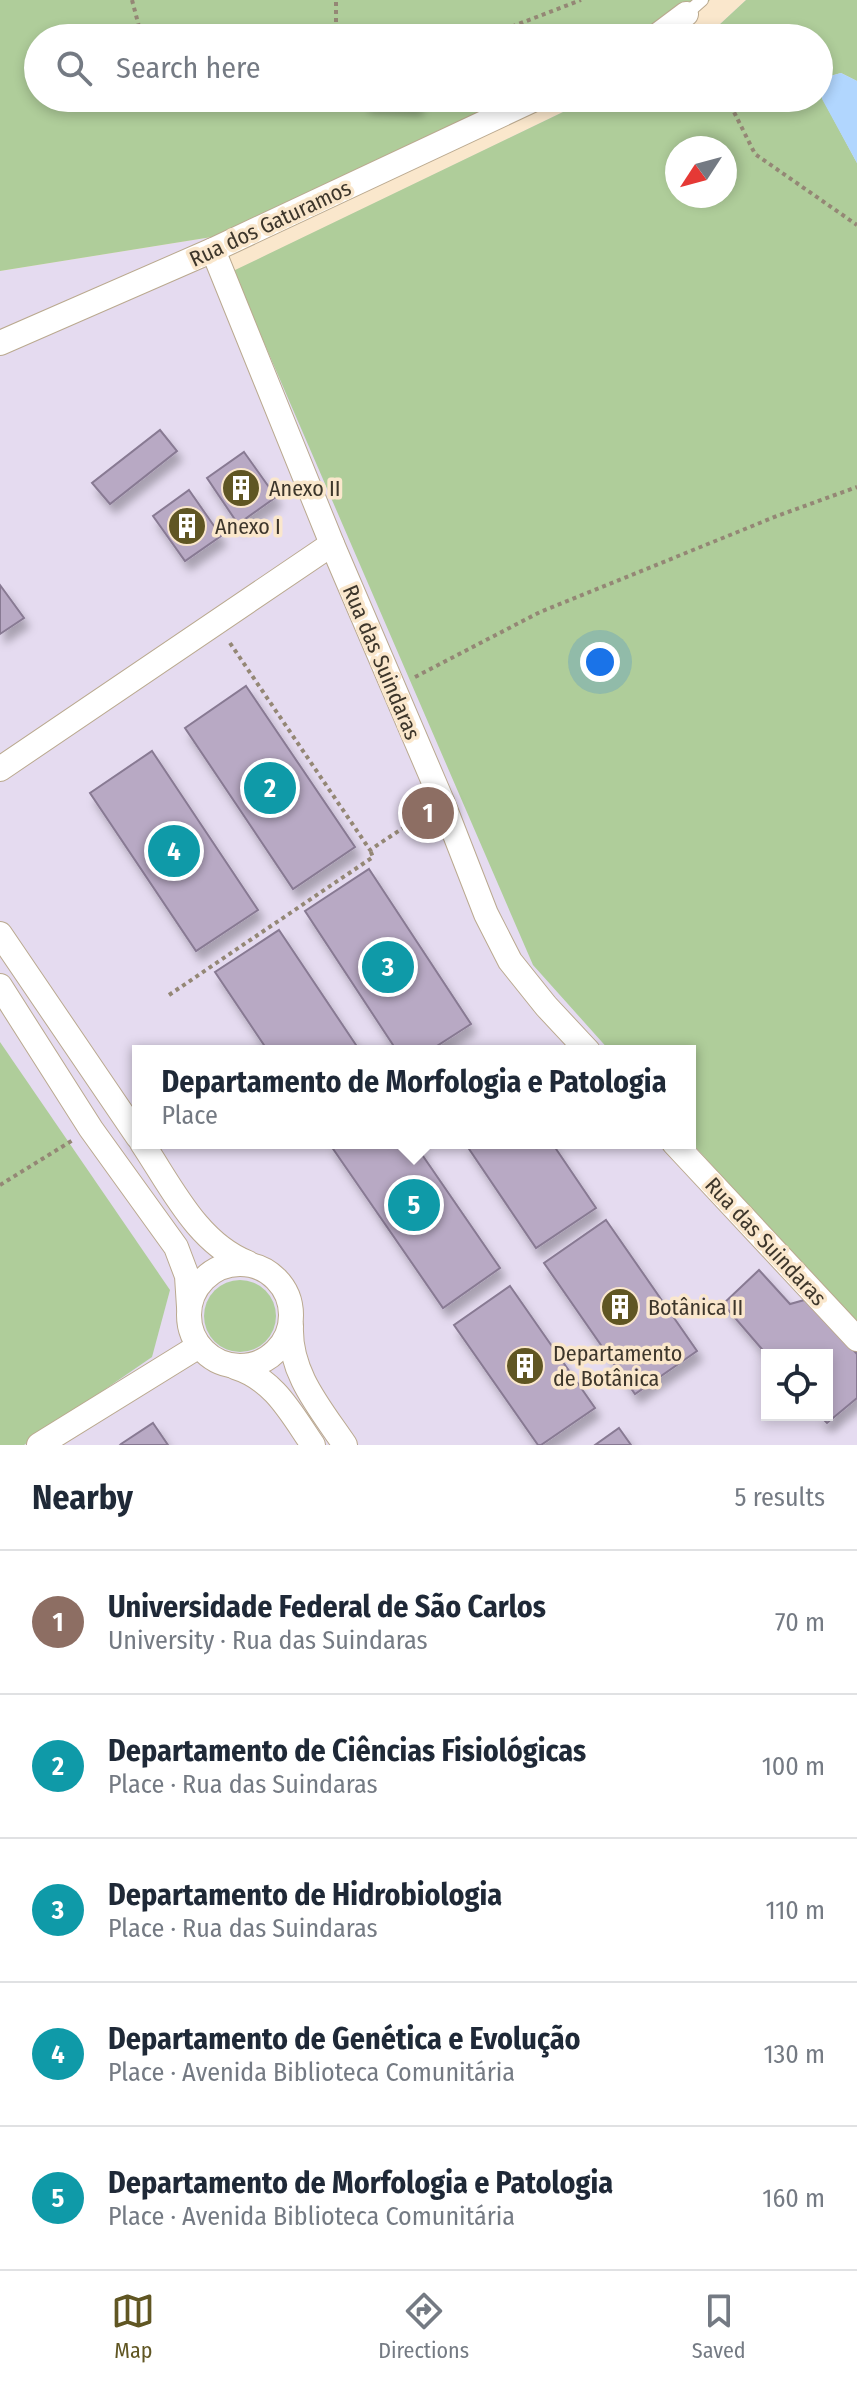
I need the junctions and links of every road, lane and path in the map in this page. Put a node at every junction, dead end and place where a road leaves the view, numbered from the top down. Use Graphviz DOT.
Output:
graph roads {
  1 [pos="132,0"];
  2 [pos="336,0"];
  3 [pos="581,0"];
  4 [pos="694,7"];
  5 [pos="138,24"];
  6 [pos="336,24"];
  7 [pos="518,24"];
  8 [pos="672,24"];
  9 [pos="507,112"];
  10 [pos="734,112"];
  11 [pos="857,225"];
  12 [pos="213,250"];
  13 [pos="0,343"];
  14 [pos="857,487"];
  15 [pos="332,544"];
  16 [pos="216,623"];
  17 [pos="394,689"];
  18 [pos="0,769"];
  19 [pos="442,801"];
  20 [pos="370,850"];
  21 [pos="0,934"];
  22 [pos="0,986"];
  23 [pos="169,995"];
  24 [pos="582,1045"];
  25 [pos="132,1128"];
  26 [pos="91,1129"];
  27 [pos="146,1149"];
  28 [pos="680,1149"];
  29 [pos="0,1185"];
  30 [pos="248,1263"];
  31 [pos="189,1307"];
  32 [pos="291,1323"];
  33 [pos="857,1339"];
  34 [pos="199,1346"];
  35 [pos="232,1366"];
  36 [pos="39,1445"];
  37 [pos="313,1445"];
  38 [pos="345,1445"];
  1 -- 5 [label="path"];
  2 -- 6 [label="path"];
  3 -- 7 [label="path"];
  4 -- 8 [label="street"];
  9 -- 12 [label="street, Rua dos Gaturamos"];
  10 -- 11 [label="path"];
  12 -- 13 [label="street, Rua dos Gaturamos"];
  12 -- 15 [label="street, Rua das Suindaras"];
  14 -- 17 [label="path"];
  15 -- 16 [label="street"];
  15 -- 17 [label="street, Rua das Suindaras"];
  16 -- 18 [label="street"];
  16 -- 20 [label="path"];
  17 -- 19 [label="street, Rua das Suindaras"];
  19 -- 20 [label="path"];
  19 -- 24 [label="street, Rua das Suindaras"];
  20 -- 23 [label="path"];
  21 -- 25 [label="street"];
  22 -- 26 [label="street"];
  26 -- 29 [label="path"];
  26 -- 31 [label="street"];
  27 -- 30 [label="street"];
  28 -- 33 [label="street, Rua das Suindaras"];
  30 -- 31 [label="street"];
  30 -- 32 [label="street"];
  31 -- 34 [label="street"];
  32 -- 35 [label="street"];
  32 -- 38 [label="street"];
  34 -- 35 [label="street"];
  34 -- 36 [label="street"];
  35 -- 37 [label="street"];
}
